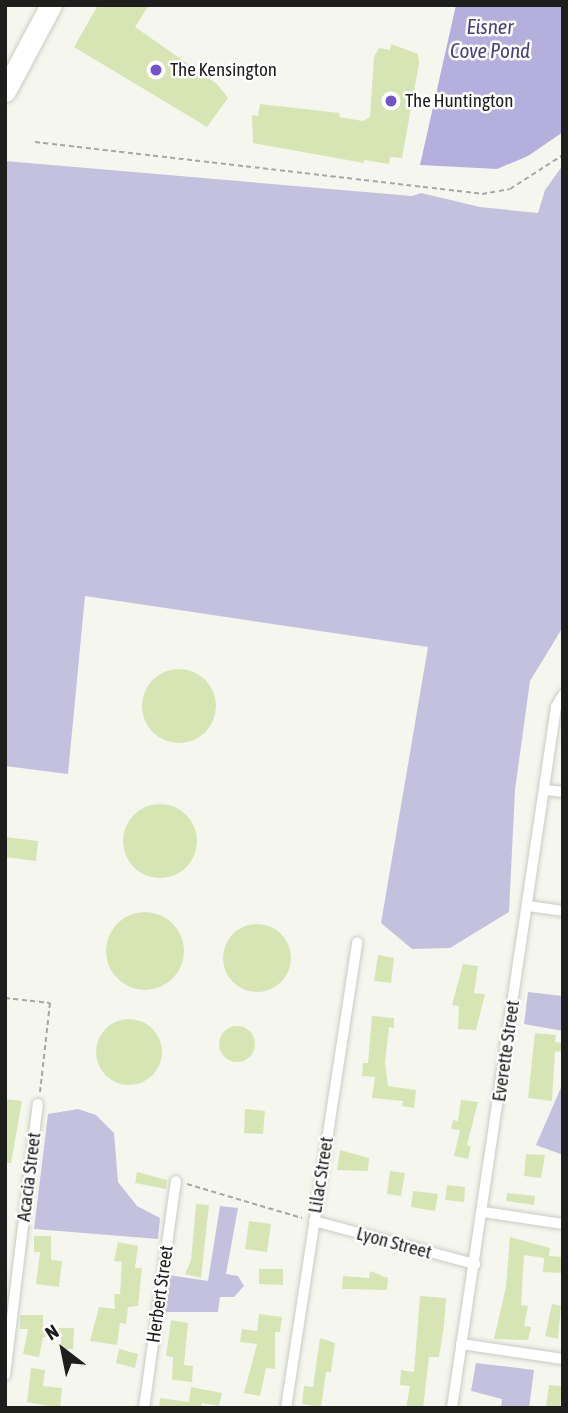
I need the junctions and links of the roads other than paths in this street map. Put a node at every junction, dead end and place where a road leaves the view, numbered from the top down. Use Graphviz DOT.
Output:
graph roads {
  1 [pos="51,5"];
  2 [pos="5,91"];
  3 [pos="563,695"];
  4 [pos="545,790"];
  5 [pos="563,792"];
  6 [pos="528,906"];
  7 [pos="563,911"];
  8 [pos="357,942"];
  9 [pos="38,1104"];
  10 [pos="176,1181"];
  11 [pos="483,1212"];
  12 [pos="314,1221"];
  13 [pos="563,1224"];
  14 [pos="475,1264"];
  15 [pos="461,1344"];
  16 [pos="563,1359"];
  17 [pos="5,1375"];
  18 [pos="144,1408"];
  19 [pos="286,1408"];
  20 [pos="452,1408"];
  1 -- 2 [label="highway"];
  3 -- 4 [label="street, Everette Street"];
  4 -- 5 [label="street"];
  4 -- 6 [label="street, Everette Street"];
  6 -- 7 [label="street"];
  6 -- 11 [label="street, Everette Street"];
  8 -- 12 [label="street, Lilac Street"];
  9 -- 17 [label="street, Acacia Street"];
  10 -- 18 [label="street, Herbert Street"];
  11 -- 13 [label="street"];
  11 -- 14 [label="street, Everette Street"];
  12 -- 14 [label="street, Lyon Street"];
  12 -- 19 [label="street, Lilac Street"];
  14 -- 15 [label="street, Everette Street"];
  15 -- 16 [label="street"];
  15 -- 20 [label="street, Everette Street"];
}
